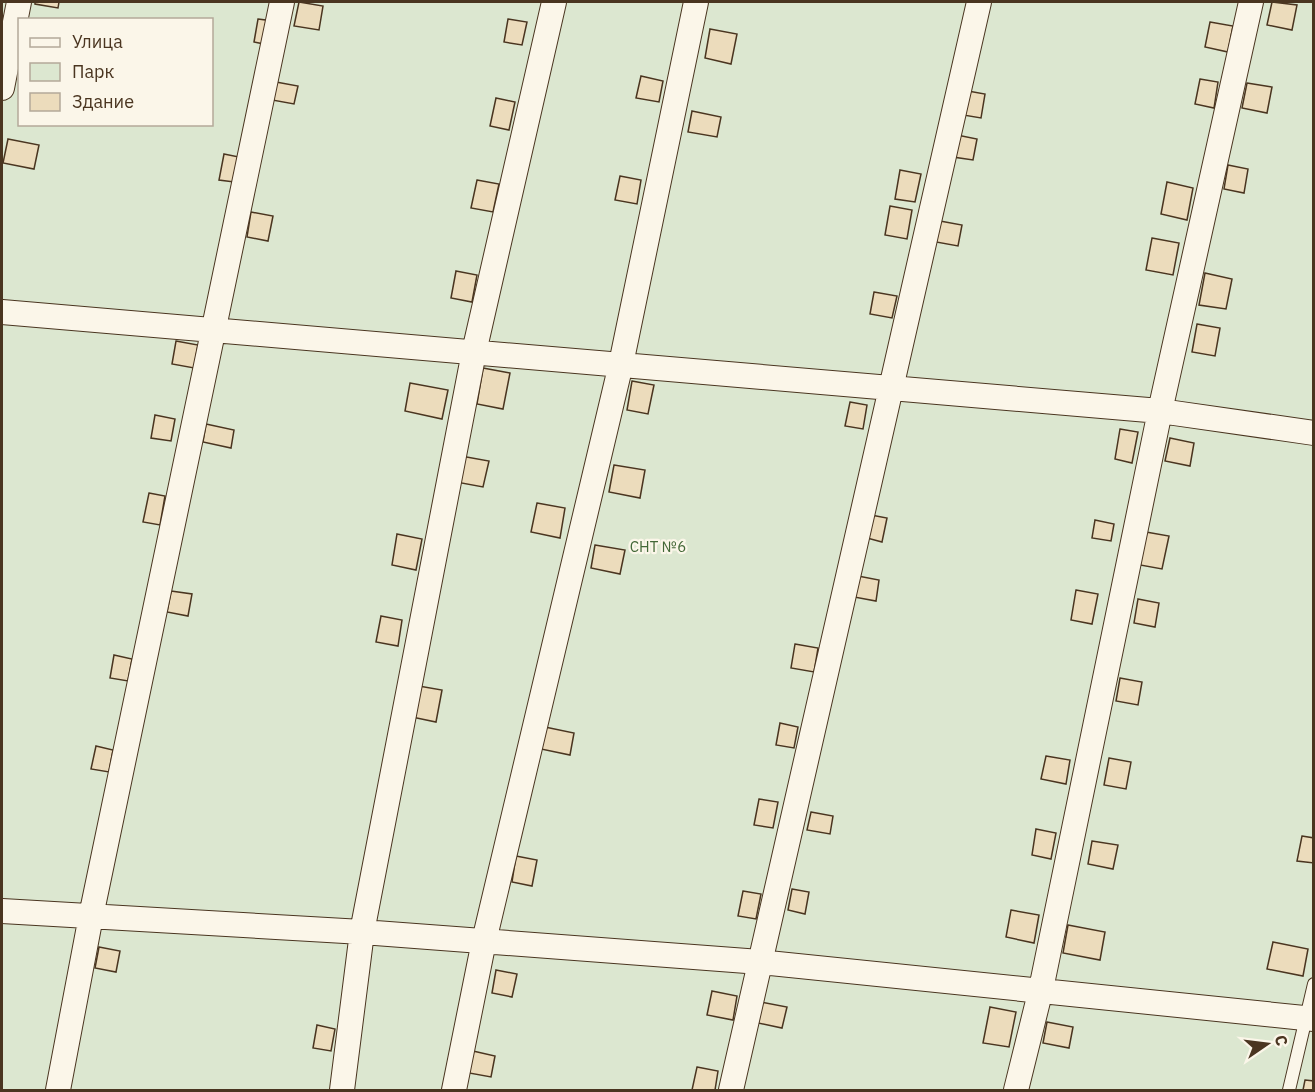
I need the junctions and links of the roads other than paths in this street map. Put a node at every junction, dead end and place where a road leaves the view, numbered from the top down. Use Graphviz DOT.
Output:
graph roads {
  1 [pos="19,2"];
  2 [pos="282,2"];
  3 [pos="554,2"];
  4 [pos="696,2"];
  5 [pos="979,2"];
  6 [pos="1251,2"];
  7 [pos="2,87"];
  8 [pos="2,312"];
  9 [pos="213,330"];
  10 [pos="474,352"];
  11 [pos="621,364"];
  12 [pos="893,388"];
  13 [pos="1160,411"];
  14 [pos="1314,433"];
  15 [pos="2,911"];
  16 [pos="91,916"];
  17 [pos="362,932"];
  18 [pos="484,941"];
  19 [pos="759,962"];
  20 [pos="1314,984"];
  21 [pos="1041,989"];
  22 [pos="1310,1018"];
  23 [pos="58,1090"];
  24 [pos="342,1090"];
  25 [pos="454,1090"];
  26 [pos="731,1090"];
  27 [pos="1016,1090"];
  28 [pos="1289,1090"];
  1 -- 7 [label="street"];
  2 -- 9 [label="street"];
  3 -- 10 [label="street"];
  4 -- 11 [label="street"];
  5 -- 12 [label="street"];
  6 -- 13 [label="street"];
  8 -- 9 [label="street"];
  9 -- 10 [label="street"];
  9 -- 16 [label="street"];
  10 -- 11 [label="street"];
  10 -- 17 [label="street"];
  11 -- 12 [label="street"];
  11 -- 18 [label="street"];
  12 -- 13 [label="street"];
  12 -- 19 [label="street"];
  13 -- 14 [label="street"];
  13 -- 21 [label="street"];
  15 -- 16 [label="street"];
  16 -- 17 [label="street"];
  16 -- 23 [label="street"];
  17 -- 18 [label="street"];
  17 -- 24 [label="street"];
  18 -- 19 [label="street"];
  18 -- 25 [label="street"];
  19 -- 21 [label="street"];
  19 -- 26 [label="street"];
  20 -- 22 [label="lane"];
  21 -- 22 [label="street"];
  21 -- 27 [label="street"];
  22 -- 28 [label="lane"];
}
